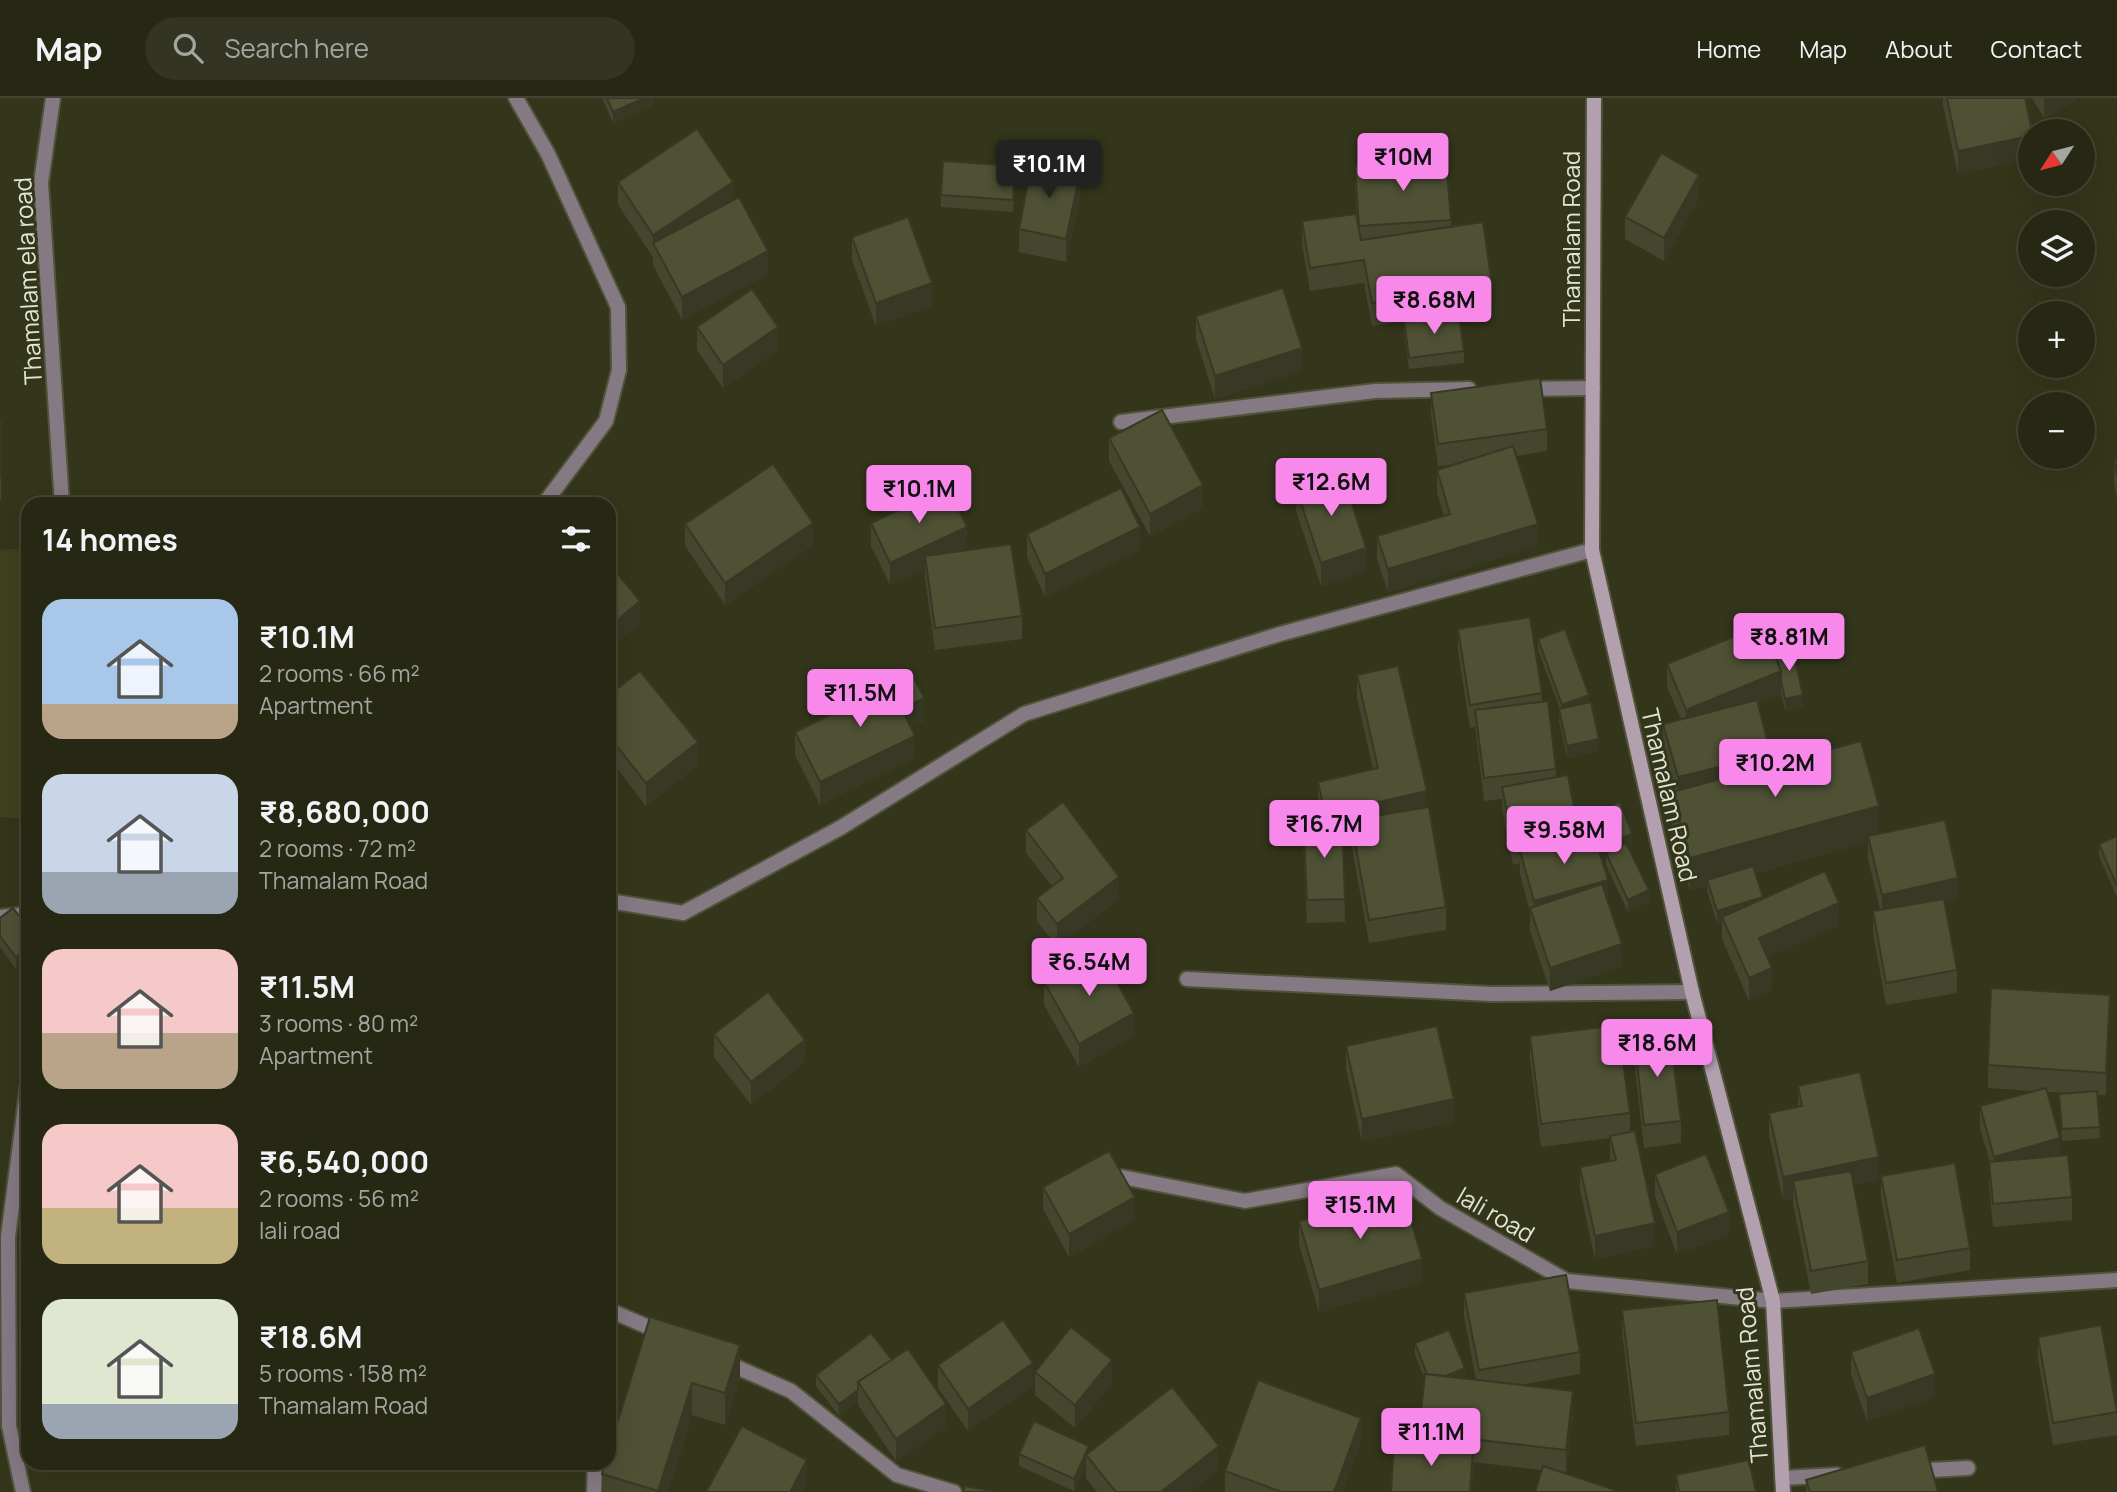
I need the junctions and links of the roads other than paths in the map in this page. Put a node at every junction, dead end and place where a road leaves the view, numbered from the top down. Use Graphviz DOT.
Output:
graph roads {
  1 [pos="53,98"];
  2 [pos="516,98"];
  3 [pos="1594,98"];
  4 [pos="1593,388"];
  5 [pos="1484,389"];
  6 [pos="1511,389"];
  7 [pos="1121,422"];
  8 [pos="62,497"];
  9 [pos="549,497"];
  10 [pos="1592,550"];
  11 [pos="616,902"];
  12 [pos="21,914"];
  13 [pos="0,916"];
  14 [pos="1187,979"];
  15 [pos="1692,992"];
  16 [pos="21,1129"];
  17 [pos="1122,1177"];
  18 [pos="4,1240"];
  19 [pos="2117,1280"];
  20 [pos="1773,1301"];
  21 [pos="616,1313"];
  22 [pos="670,1337"];
  23 [pos="706,1353"];
  24 [pos="1968,1468"];
  25 [pos="595,1470"];
  26 [pos="1901,1471"];
  27 [pos="1849,1475"];
  28 [pos="1783,1485"];
  29 [pos="23,1492"];
  30 [pos="594,1492"];
  31 [pos="954,1492"];
  1 -- 8 [label="street, Thamalam ela road"];
  2 -- 9 [label="street"];
  3 -- 4 [label="street, Thamalam Road"];
  4 -- 6 [label="street"];
  4 -- 10 [label="street, Thamalam Road"];
  5 -- 7 [label="street"];
  10 -- 11 [label="street"];
  10 -- 15 [label="street, Thamalam Road"];
  12 -- 13 [label="street"];
  14 -- 15 [label="street"];
  15 -- 20 [label="street, Thamalam Road"];
  16 -- 18 [label="street"];
  17 -- 20 [label="street, lali road"];
  18 -- 29 [label="street"];
  19 -- 20 [label="street, lali road"];
  20 -- 28 [label="street, Thamalam Road"];
  21 -- 22 [label="street"];
  23 -- 31 [label="street"];
  24 -- 26 [label="street"];
  25 -- 30 [label="street"];
  27 -- 28 [label="street"];
}
